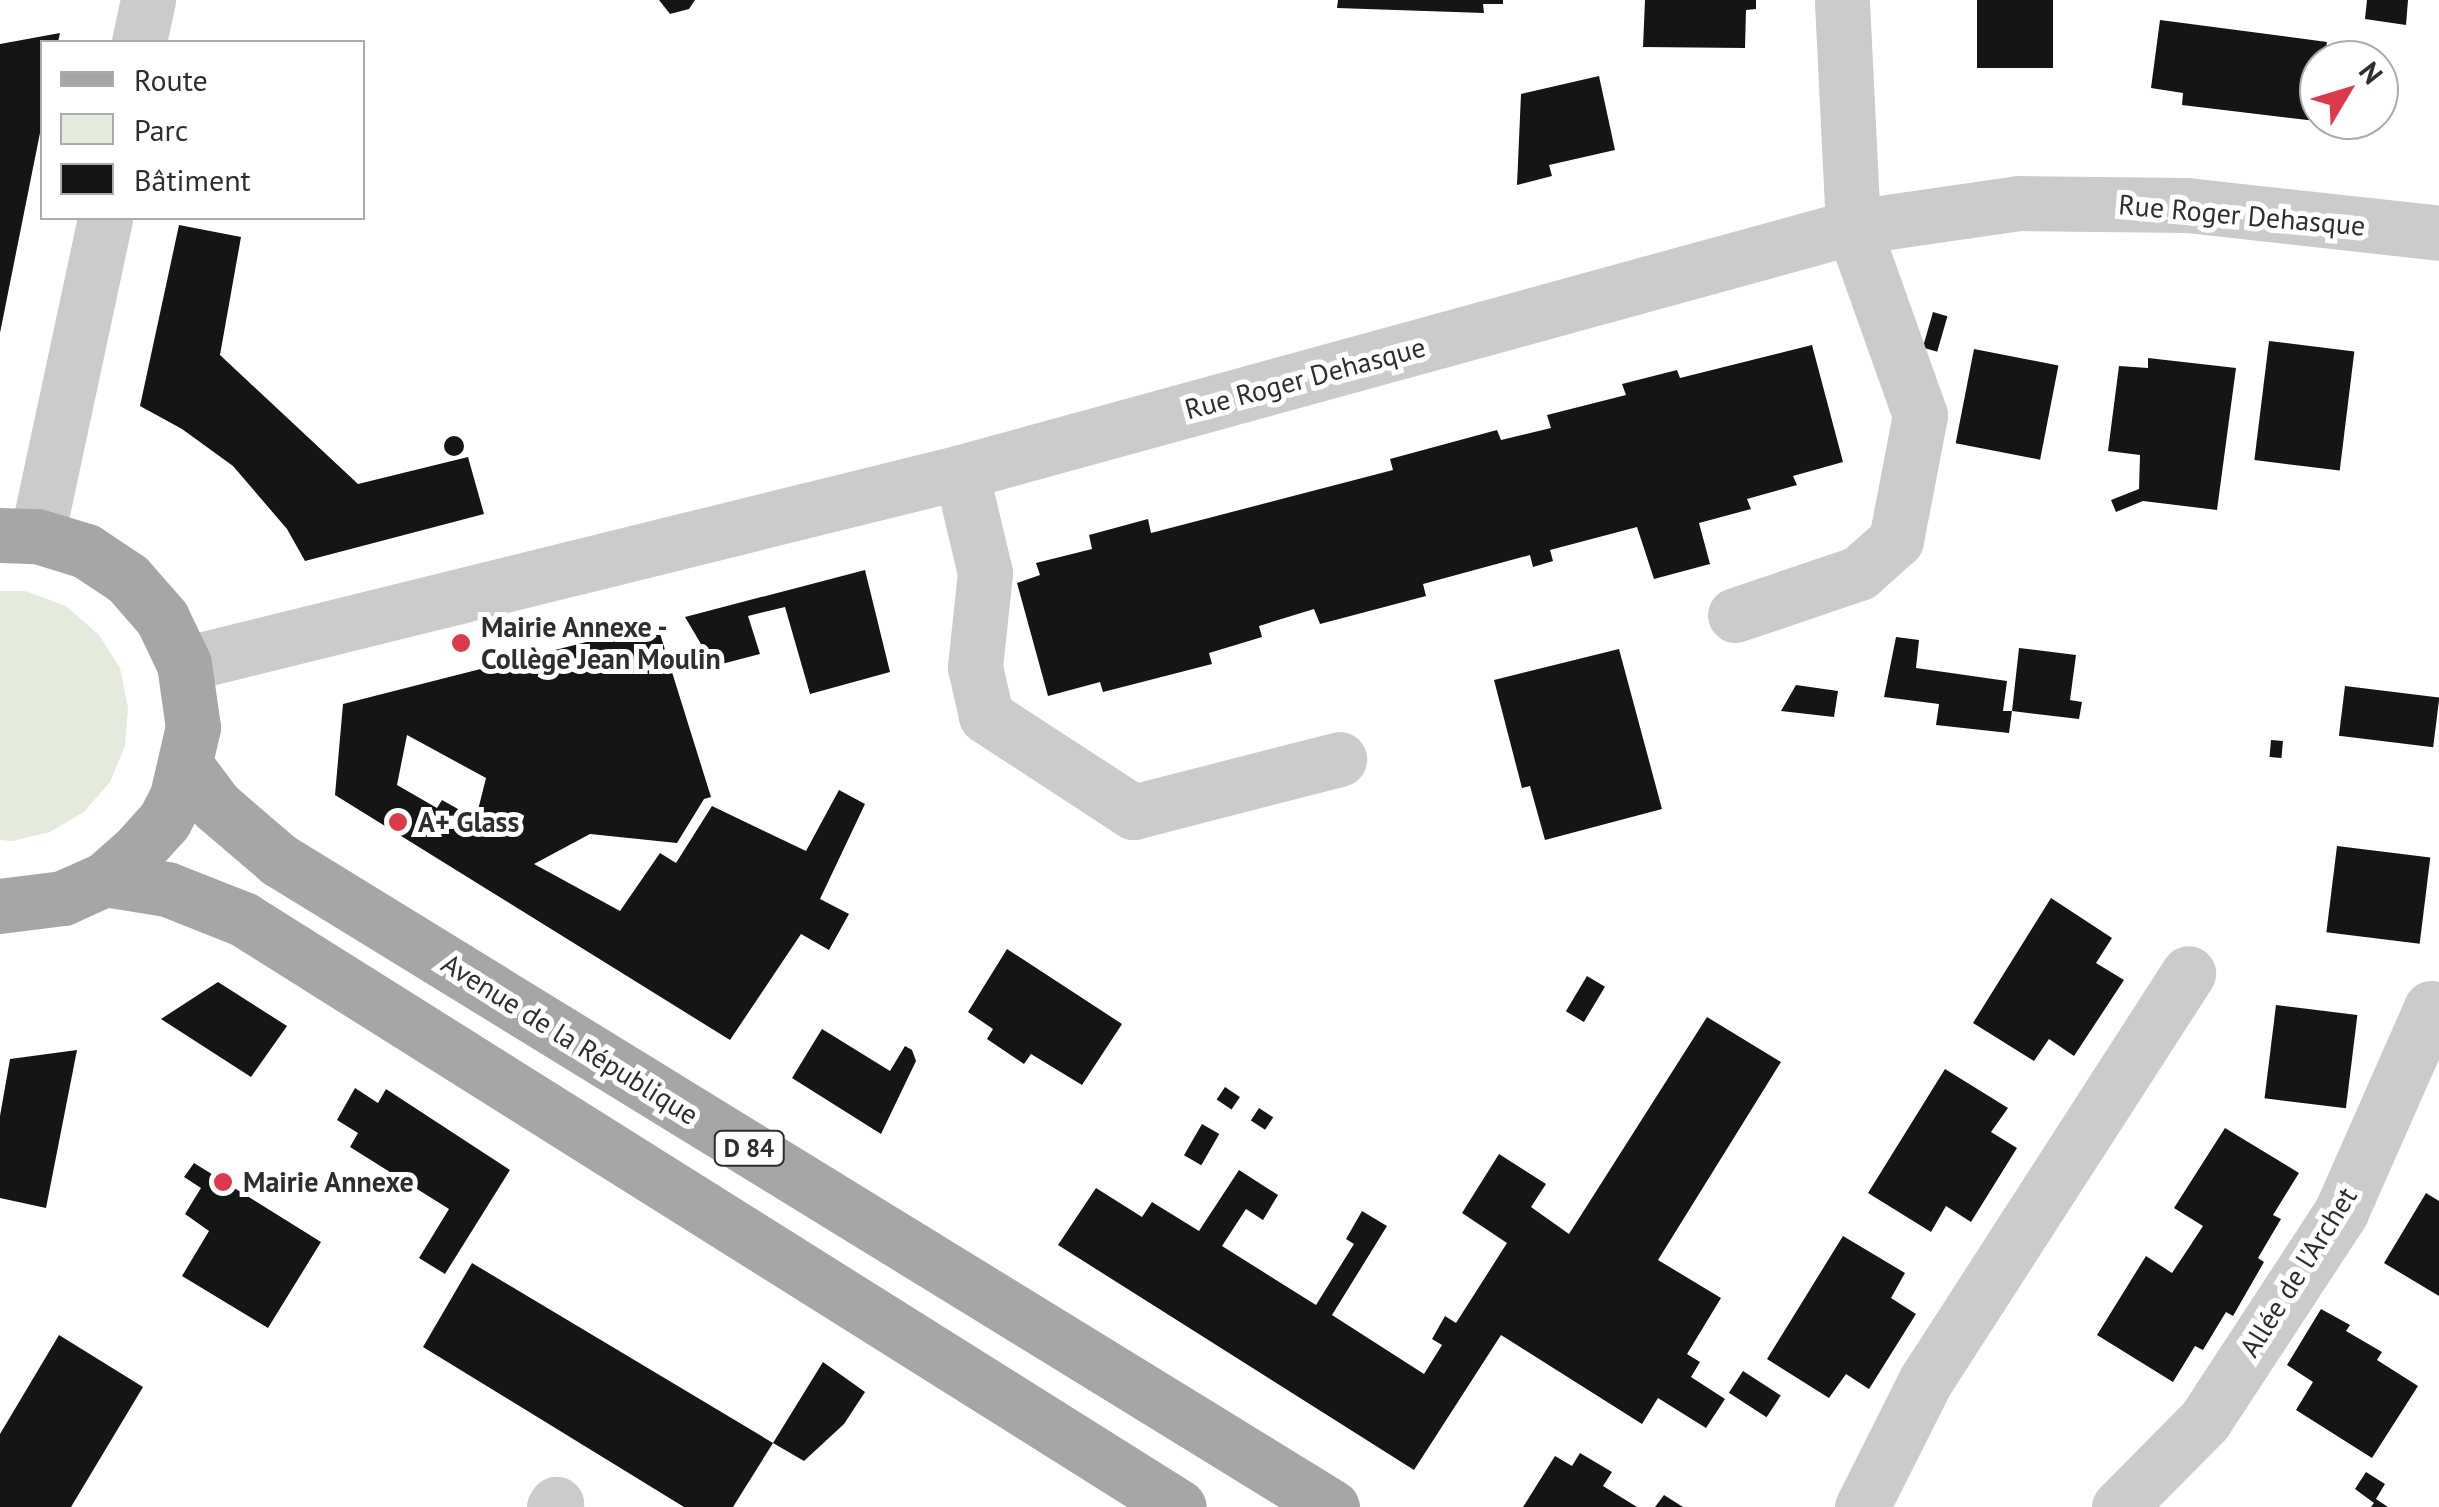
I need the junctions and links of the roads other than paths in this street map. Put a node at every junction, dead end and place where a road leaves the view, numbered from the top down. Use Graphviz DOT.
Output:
graph roads {
  1 [pos="148,0"];
  2 [pos="1842,0"];
  3 [pos="139,40"];
  4 [pos="103,220"];
  5 [pos="1854,227"];
  6 [pos="2439,233"];
  7 [pos="961,472"];
  8 [pos="18,536"];
  9 [pos="1735,615"];
  10 [pos="184,664"];
  11 [pos="1340,759"];
  12 [pos="186,766"];
  13 [pos="105,879"];
  14 [pos="0,906"];
  15 [pos="2188,973"];
  16 [pos="2431,1008"];
  17 [pos="1179,1507"];
  18 [pos="1332,1507"];
  19 [pos="1862,1507"];
  20 [pos="2118,1507"];
  1 -- 3 [label="street"];
  2 -- 5 [label="street"];
  4 -- 8 [label="street"];
  5 -- 6 [label="street, Rue Roger Dehasque"];
  5 -- 7 [label="street, Rue Roger Dehasque"];
  5 -- 9 [label="street"];
  7 -- 10 [label="street, Rue Roger Dehasque"];
  7 -- 11 [label="street"];
  8 -- 10 [label="main road"];
  10 -- 12 [label="main road"];
  12 -- 13 [label="main road"];
  12 -- 18 [label="main road, Avenue de la République / D 84"];
  13 -- 14 [label="main road"];
  13 -- 17 [label="main road, D 84"];
  15 -- 19 [label="street"];
  16 -- 20 [label="street, Allée de l'Archet"];
}
